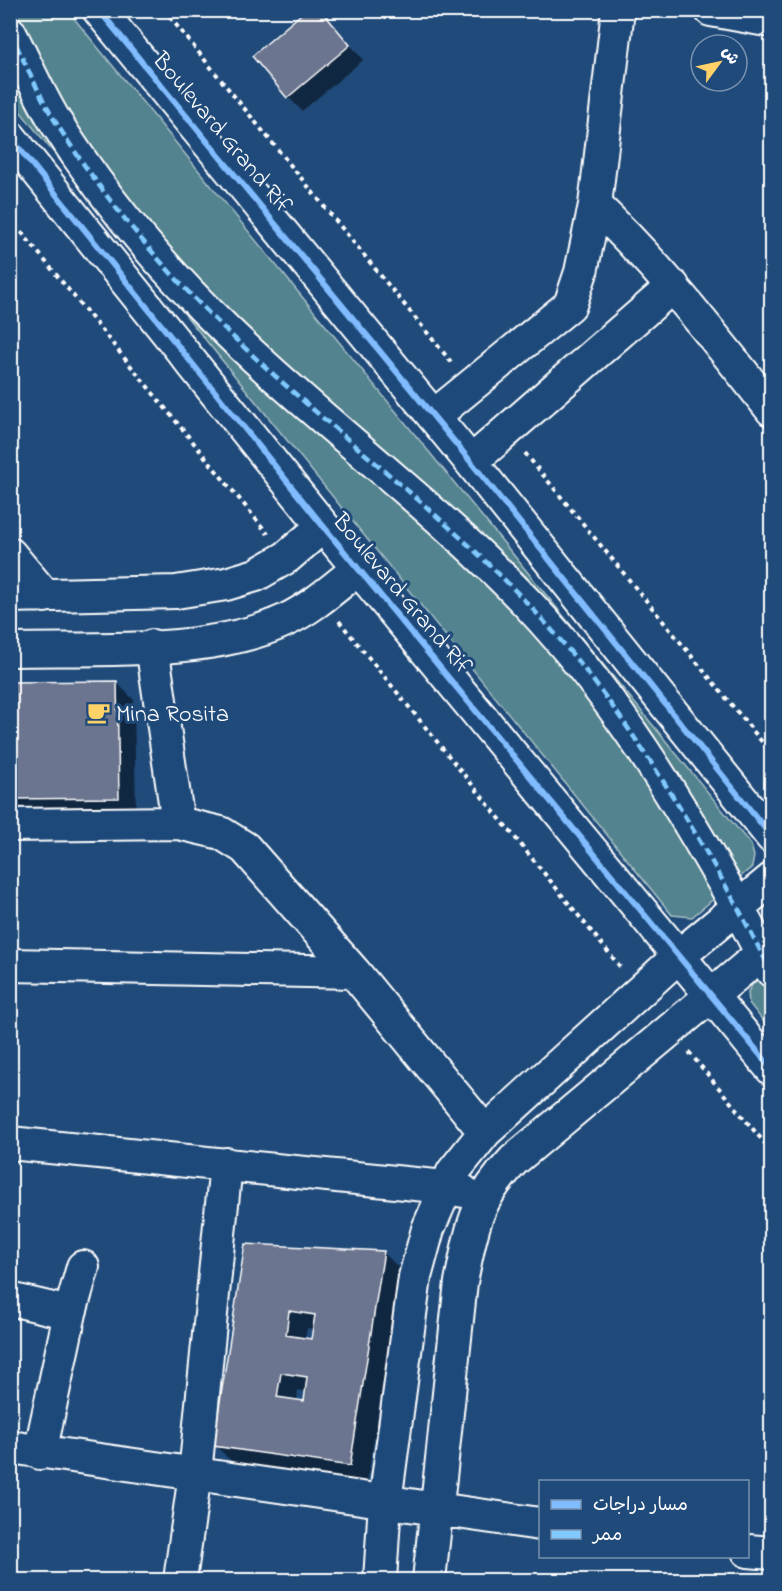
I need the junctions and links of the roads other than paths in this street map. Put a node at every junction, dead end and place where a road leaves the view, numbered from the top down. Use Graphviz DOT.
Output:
graph roads {
  1 [pos="99,10"];
  2 [pos="618,10"];
  3 [pos="711,10"];
  4 [pos="771,21"];
  5 [pos="10,33"];
  6 [pos="10,136"];
  7 [pos="595,205"];
  8 [pos="673,286"];
  9 [pos="771,410"];
  10 [pos="434,416"];
  11 [pos="471,462"];
  12 [pos="323,526"];
  13 [pos="10,554"];
  14 [pos="359,568"];
  15 [pos="10,596"];
  16 [pos="45,596"];
  17 [pos="152,646"];
  18 [pos="10,650"];
  19 [pos="178,823"];
  20 [pos="10,825"];
  21 [pos="771,837"];
  22 [pos="771,879"];
  23 [pos="737,907"];
  24 [pos="680,955"];
  25 [pos="768,957"];
  26 [pos="10,965"];
  27 [pos="354,972"];
  28 [pos="710,994"];
  29 [pos="771,1069"];
  30 [pos="485,1132"];
  31 [pos="10,1143"];
  32 [pos="226,1164"];
  33 [pos="445,1187"];
  34 [pos="484,1196"];
  35 [pos="83,1267"];
  36 [pos="10,1299"];
  37 [pos="70,1313"];
  38 [pos="25,1450"];
  39 [pos="195,1474"];
  40 [pos="385,1502"];
  41 [pos="435,1507"];
  42 [pos="539,1524"];
  43 [pos="749,1551"];
  44 [pos="771,1552"];
  45 [pos="180,1581"];
  46 [pos="380,1581"];
  47 [pos="429,1581"];
  1 -- 10 [label="street, Boulevard Grand Rif"];
  2 -- 7 [label="street"];
  3 -- 4 [label="street"];
  5 -- 23 [label="street"];
  6 -- 12 [label="street, Boulevard Grand Rif"];
  7 -- 8 [label="street"];
  7 -- 10 [label="street"];
  8 -- 9 [label="street"];
  8 -- 11 [label="street"];
  10 -- 11 [label="street, Boulevard Grand Rif"];
  11 -- 21 [label="street, Boulevard Grand Rif"];
  12 -- 14 [label="street, Boulevard Grand Rif"];
  12 -- 16 [label="street"];
  13 -- 16 [label="street"];
  14 -- 17 [label="street"];
  14 -- 24 [label="street, Boulevard Grand Rif"];
  15 -- 16 [label="street"];
  17 -- 18 [label="street"];
  17 -- 19 [label="street"];
  19 -- 20 [label="street"];
  19 -- 27 [label="street"];
  22 -- 23 [label="street"];
  23 -- 24 [label="street"];
  23 -- 25 [label="street"];
  24 -- 28 [label="street, Boulevard Grand Rif"];
  24 -- 30 [label="street"];
  25 -- 28 [label="street"];
  26 -- 27 [label="street"];
  27 -- 30 [label="street"];
  28 -- 29 [label="street, Boulevard Grand Rif"];
  28 -- 34 [label="street"];
  30 -- 33 [label="street"];
  31 -- 32 [label="street"];
  32 -- 33 [label="street"];
  32 -- 39 [label="street"];
  33 -- 34 [label="street"];
  33 -- 40 [label="street"];
  34 -- 41 [label="street"];
  35 -- 37 [label="street"];
  36 -- 37 [label="street"];
  37 -- 38 [label="street"];
  38 -- 39 [label="street"];
  39 -- 40 [label="street"];
  39 -- 45 [label="street"];
  40 -- 41 [label="street"];
  40 -- 46 [label="street"];
  41 -- 42 [label="street"];
  41 -- 47 [label="street"];
  43 -- 44 [label="street"];
}
